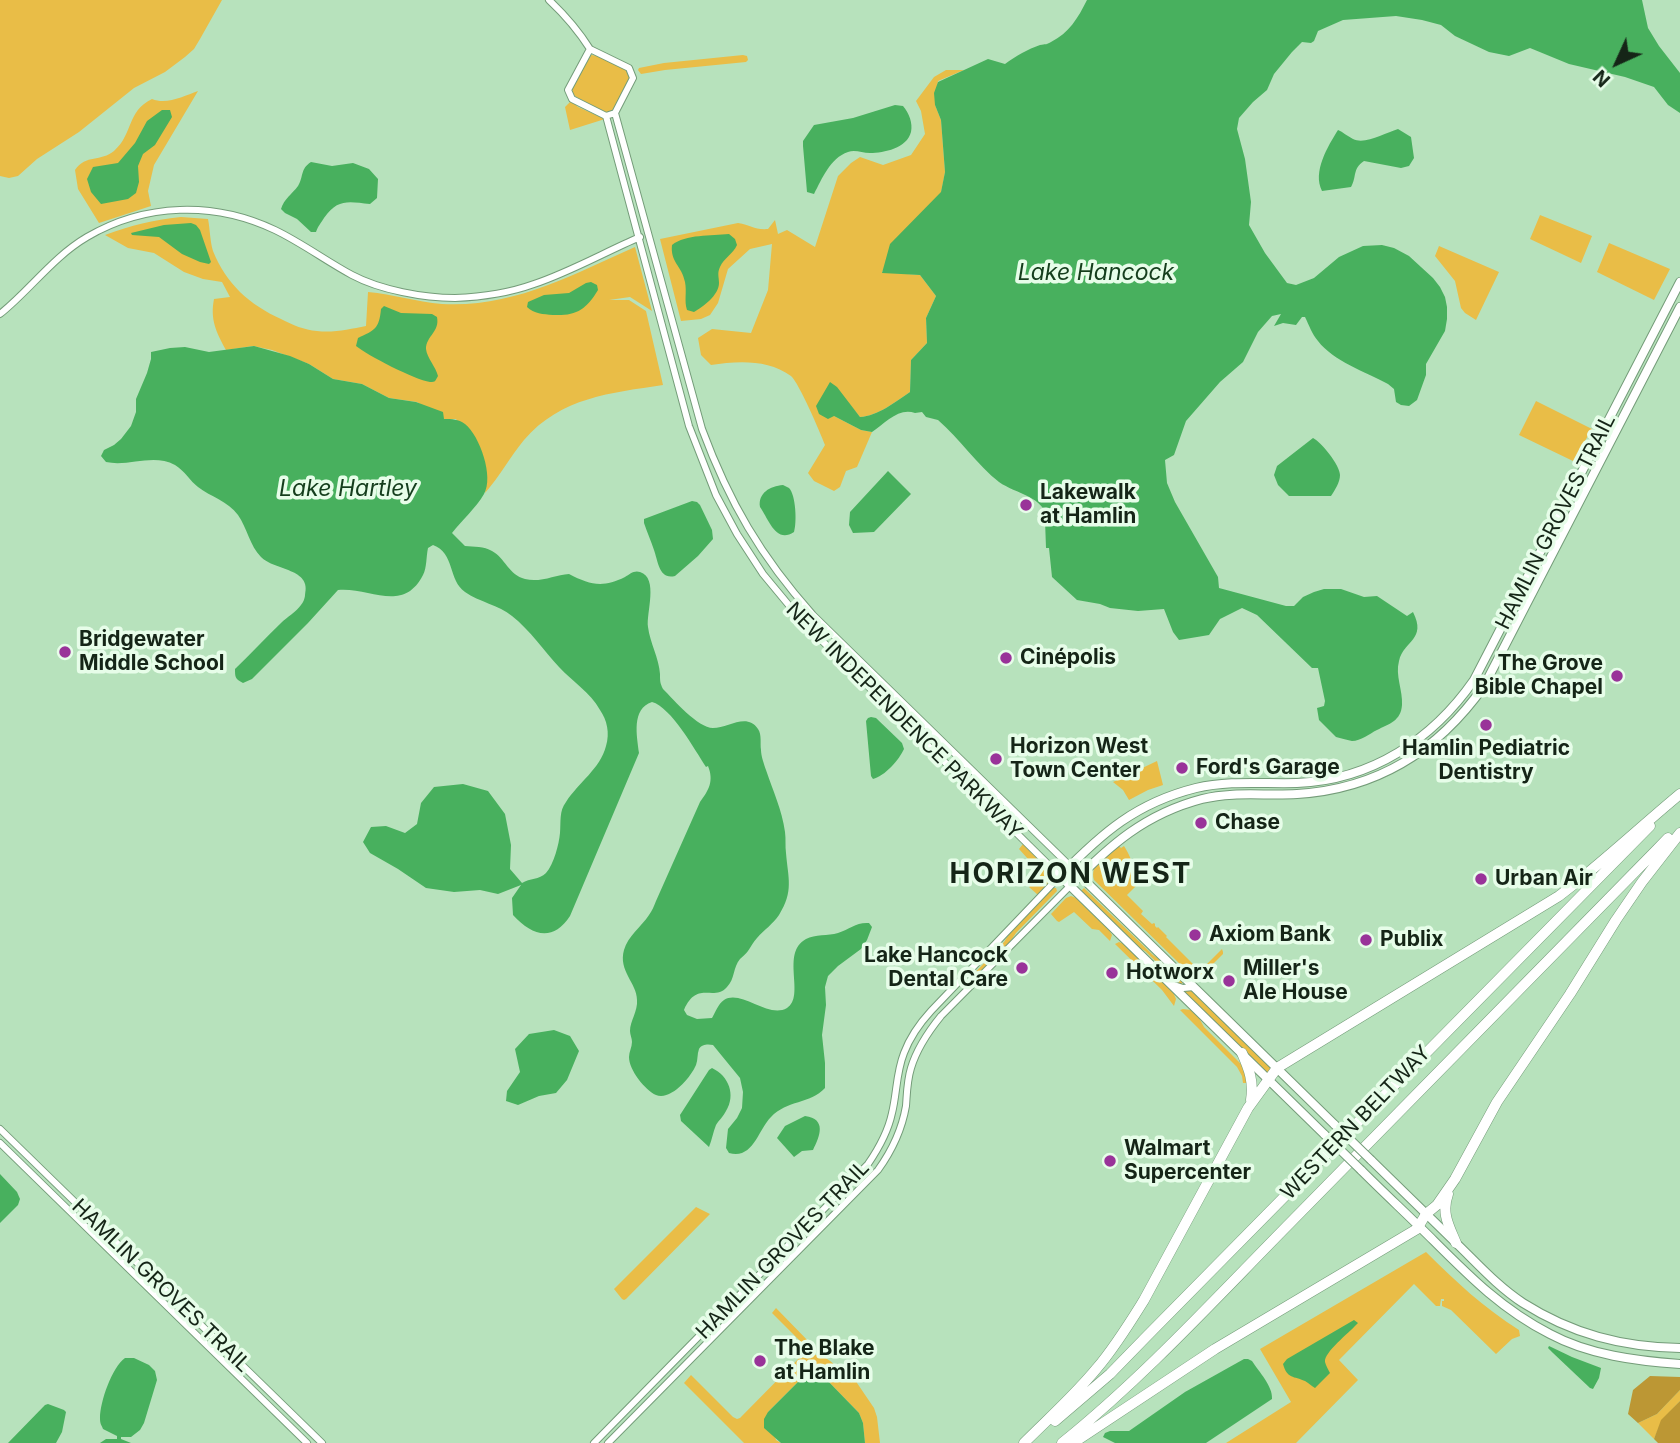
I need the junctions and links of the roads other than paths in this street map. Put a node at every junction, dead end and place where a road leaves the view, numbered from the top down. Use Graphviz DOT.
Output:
graph roads {
  1 [pos="549,0"];
  2 [pos="590,49"];
  3 [pos="615,113"];
  4 [pos="606,116"];
  5 [pos="648,234"];
  6 [pos="638,238"];
  7 [pos="1680,282"];
  8 [pos="1680,307"];
  9 [pos="0,314"];
  10 [pos="1680,795"];
  11 [pos="1680,826"];
  12 [pos="1680,833"];
  13 [pos="1070,866"];
  14 [pos="1060,876"];
  15 [pos="1080,876"];
  16 [pos="1070,886"];
  17 [pos="1169,982"];
  18 [pos="1194,987"];
  19 [pos="1242,1053"];
  20 [pos="1277,1068"];
  21 [pos="1268,1079"];
  22 [pos="1248,1108"];
  23 [pos="0,1129"];
  24 [pos="0,1143"];
  25 [pos="1455,1179"];
  26 [pos="55,1182"];
  27 [pos="48,1190"];
  28 [pos="1426,1214"];
  29 [pos="1419,1226"];
  30 [pos="1456,1244"];
  31 [pos="1680,1348"];
  32 [pos="1680,1364"];
  33 [pos="284,1406"];
  34 [pos="277,1413"];
  35 [pos="307,1443"];
  36 [pos="322,1443"];
  37 [pos="594,1443"];
  38 [pos="608,1443"];
  39 [pos="1025,1443"];
  40 [pos="1062,1443"];
  41 [pos="1073,1443"];
  1 -- 2 [label="street"];
  2 -- 3 [label="street"];
  2 -- 4 [label="street"];
  3 -- 4 [label="street"];
  3 -- 5 [label="street, NEW INDEPENDENCE PARKWAY"];
  4 -- 6 [label="street, NEW INDEPENDENCE PARKWAY"];
  5 -- 6 [label="street"];
  5 -- 13 [label="street, NEW INDEPENDENCE PARKWAY"];
  6 -- 9 [label="street"];
  6 -- 14 [label="street, NEW INDEPENDENCE PARKWAY"];
  7 -- 13 [label="main road, HAMLIN GROVES TRAIL"];
  8 -- 15 [label="main road, HAMLIN GROVES TRAIL"];
  10 -- 20 [label="highway"];
  10 -- 39 [label="highway, WESTERN BELTWAY"];
  11 -- 40 [label="highway, WESTERN BELTWAY"];
  12 -- 25 [label="highway"];
  13 -- 14 [label="main road, HAMLIN GROVES TRAIL"];
  13 -- 15 [label="main road, NEW INDEPENDENCE PARKWAY"];
  14 -- 16 [label="main road, NEW INDEPENDENCE PARKWAY"];
  14 -- 37 [label="street, HAMLIN GROVES TRAIL"];
  15 -- 16 [label="main road, HAMLIN GROVES TRAIL"];
  15 -- 18 [label="main road, NEW INDEPENDENCE PARKWAY"];
  16 -- 17 [label="main road, NEW INDEPENDENCE PARKWAY"];
  16 -- 38 [label="street, HAMLIN GROVES TRAIL"];
  17 -- 18 [label="street"];
  17 -- 19 [label="main road, NEW INDEPENDENCE PARKWAY"];
  18 -- 20 [label="main road, NEW INDEPENDENCE PARKWAY"];
  19 -- 21 [label="main road, NEW INDEPENDENCE PARKWAY"];
  19 -- 22 [label="highway"];
  20 -- 21 [label="highway"];
  20 -- 28 [label="main road, NEW INDEPENDENCE PARKWAY, bridge"];
  21 -- 22 [label="highway"];
  21 -- 29 [label="main road, NEW INDEPENDENCE PARKWAY, bridge"];
  22 -- 39 [label="highway"];
  23 -- 26 [label="street, HAMLIN GROVES TRAIL"];
  24 -- 27 [label="street, HAMLIN GROVES TRAIL"];
  25 -- 28 [label="highway"];
  25 -- 30 [label="highway"];
  26 -- 27 [label="street"];
  26 -- 33 [label="street, HAMLIN GROVES TRAIL"];
  27 -- 34 [label="street, HAMLIN GROVES TRAIL"];
  28 -- 29 [label="highway"];
  28 -- 30 [label="main road, NEW INDEPENDENCE PARKWAY"];
  29 -- 32 [label="main road, NEW INDEPENDENCE PARKWAY"];
  29 -- 41 [label="highway"];
  30 -- 31 [label="main road, NEW INDEPENDENCE PARKWAY"];
  33 -- 34 [label="street"];
  33 -- 36 [label="street, HAMLIN GROVES TRAIL"];
  34 -- 35 [label="street, HAMLIN GROVES TRAIL"];
}
